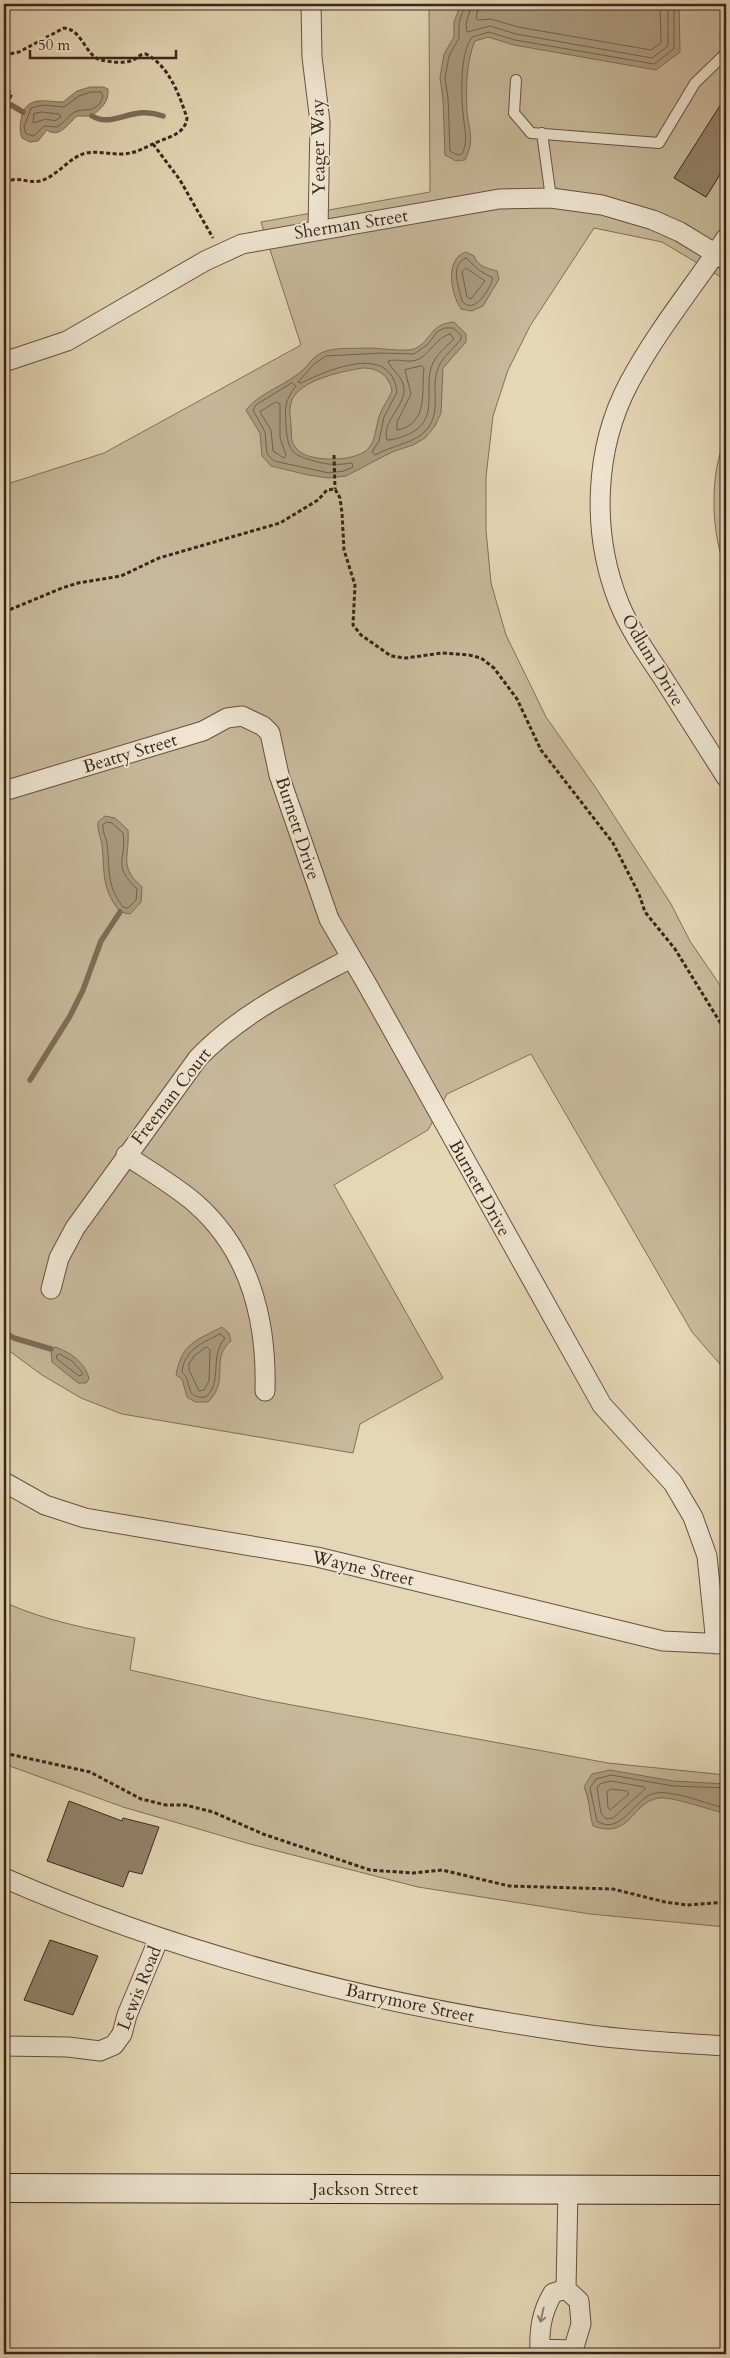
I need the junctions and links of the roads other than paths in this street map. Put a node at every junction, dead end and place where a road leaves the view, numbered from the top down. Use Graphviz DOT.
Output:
graph roads {
  1 [pos="311,4"];
  2 [pos="726,53"];
  3 [pos="516,80"];
  4 [pos="542,134"];
  5 [pos="551,198"];
  6 [pos="318,230"];
  7 [pos="723,251"];
  8 [pos="4,362"];
  9 [pos="254,720"];
  10 [pos="726,777"];
  11 [pos="4,791"];
  12 [pos="350,958"];
  13 [pos="126,1155"];
  14 [pos="51,1289"];
  15 [pos="265,1391"];
  16 [pos="4,1482"];
  17 [pos="721,1644"];
  18 [pos="4,1878"];
  19 [pos="159,1938"];
  20 [pos="4,2046"];
  21 [pos="726,2046"];
  22 [pos="4,2188"];
  23 [pos="568,2190"];
  24 [pos="726,2190"];
  25 [pos="566,2289"];
  26 [pos="540,2351"];
  27 [pos="573,2352"];
  1 -- 6 [label="street, Yeager Way"];
  2 -- 4 [label="lane"];
  3 -- 4 [label="lane"];
  4 -- 5 [label="lane"];
  5 -- 6 [label="street, Sherman Street"];
  5 -- 7 [label="street, Sherman Street"];
  6 -- 8 [label="street, Sherman Street"];
  7 -- 10 [label="street, Odlum Drive"];
  9 -- 11 [label="street, Beatty Street"];
  9 -- 12 [label="street, Burnett Drive"];
  12 -- 13 [label="street, Freeman Court"];
  12 -- 17 [label="street, Burnett Drive"];
  13 -- 14 [label="street, Freeman Court"];
  13 -- 15 [label="street"];
  16 -- 17 [label="street, Wayne Street"];
  18 -- 19 [label="street, Barrymore Street"];
  19 -- 20 [label="street, Lewis Road"];
  19 -- 21 [label="street, Barrymore Street"];
  22 -- 23 [label="main road, Jackson Street"];
  23 -- 24 [label="main road, Jackson Street"];
  23 -- 25 [label="street"];
  25 -- 26 [label="street, one-way"];
  25 -- 27 [label="street"];
  26 -- 27 [label="street"];
}
